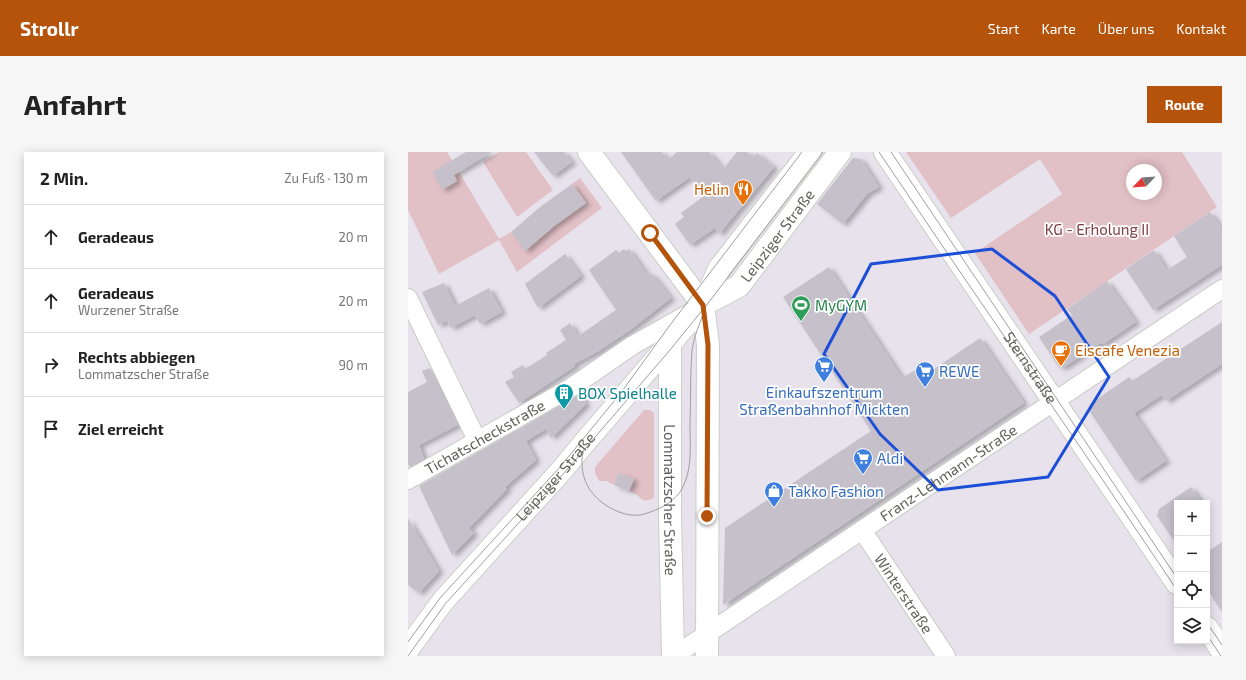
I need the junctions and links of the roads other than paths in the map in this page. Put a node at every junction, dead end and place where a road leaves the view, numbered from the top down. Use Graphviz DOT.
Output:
graph roads {
  1 [pos="589,152"];
  2 [pos="810,152"];
  3 [pos="840,152"];
  4 [pos="885,152"];
  5 [pos="1222,289"];
  6 [pos="408,298"];
  7 [pos="703,305"];
  8 [pos="670,343"];
  9 [pos="1054,401"];
  10 [pos="476,440"];
  11 [pos="408,480"];
  12 [pos="862,530"];
  13 [pos="1174,579"];
  14 [pos="1210,633"];
  15 [pos="706,646"];
  16 [pos="408,649"];
  17 [pos="1222,651"];
  18 [pos="674,656"];
  19 [pos="946,656"];
  1 -- 7 [label="main road"];
  2 -- 7 [label="main road, Leipziger Straße"];
  3 -- 7 [label="main road, Leipziger Straße"];
  4 -- 9 [label="main road, Sternstraße"];
  5 -- 9 [label="street, Franz-Lehmann-Straße"];
  6 -- 10 [label="street"];
  7 -- 8 [label="main road, Leipziger Straße"];
  7 -- 10 [label="street, Tichatscheckstraße"];
  7 -- 15 [label="main road"];
  8 -- 16 [label="main road, Leipziger Straße"];
  8 -- 18 [label="main road, Lommatzscher Straße"];
  9 -- 12 [label="street, Franz-Lehmann-Straße"];
  9 -- 13 [label="main road, Sternstraße"];
  10 -- 11 [label="street, Tichatscheckstraße"];
  12 -- 15 [label="street, Franz-Lehmann-Straße"];
  12 -- 19 [label="street, Winterstraße"];
  14 -- 17 [label="main road"];
  15 -- 18 [label="street, Franz-Lehmann-Straße"];
}
